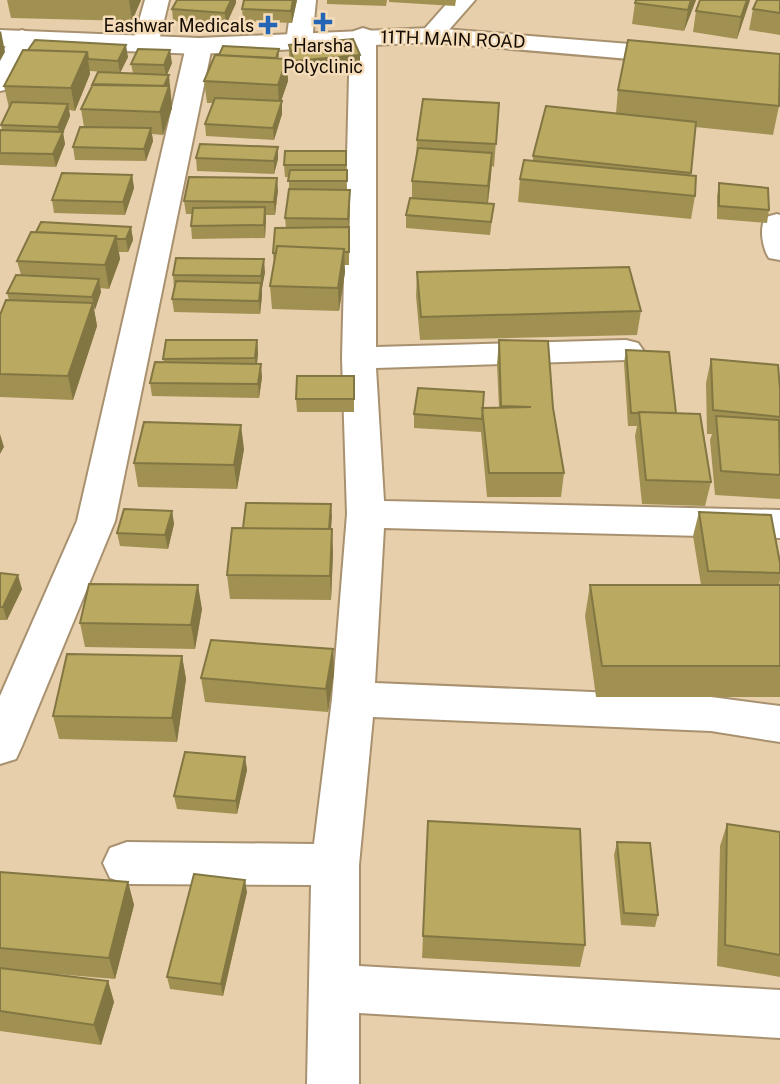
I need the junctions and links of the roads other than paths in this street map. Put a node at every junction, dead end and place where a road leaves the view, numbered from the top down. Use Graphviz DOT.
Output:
graph roads {
  1 [pos="157,0"];
  2 [pos="304,0"];
  3 [pos="463,0"];
  4 [pos="431,34"];
  5 [pos="363,36"];
  6 [pos="11,38"];
  7 [pos="299,42"];
  8 [pos="145,44"];
  9 [pos="200,46"];
  10 [pos="780,64"];
  11 [pos="0,83"];
  12 [pos="626,350"];
  13 [pos="359,358"];
  14 [pos="366,514"];
  15 [pos="780,524"];
  16 [pos="353,699"];
  17 [pos="780,724"];
  18 [pos="0,746"];
  19 [pos="127,863"];
  20 [pos="335,865"];
  21 [pos="334,988"];
  22 [pos="780,1014"];
  23 [pos="333,1084"];
  1 -- 8 [label="street"];
  2 -- 7 [label="street"];
  3 -- 4 [label="street"];
  4 -- 5 [label="street, 11TH MAIN ROAD"];
  4 -- 10 [label="street, 11TH MAIN ROAD"];
  5 -- 7 [label="street, 11TH MAIN ROAD"];
  5 -- 13 [label="street"];
  6 -- 8 [label="street, 11TH MAIN ROAD"];
  6 -- 11 [label="street"];
  7 -- 9 [label="street, 11TH MAIN ROAD"];
  8 -- 9 [label="street, 11TH MAIN ROAD"];
  9 -- 18 [label="street"];
  12 -- 13 [label="street"];
  13 -- 14 [label="street"];
  14 -- 15 [label="street"];
  14 -- 16 [label="street"];
  16 -- 17 [label="street"];
  16 -- 20 [label="street"];
  19 -- 20 [label="street"];
  20 -- 21 [label="street"];
  21 -- 22 [label="street"];
  21 -- 23 [label="street"];
}
